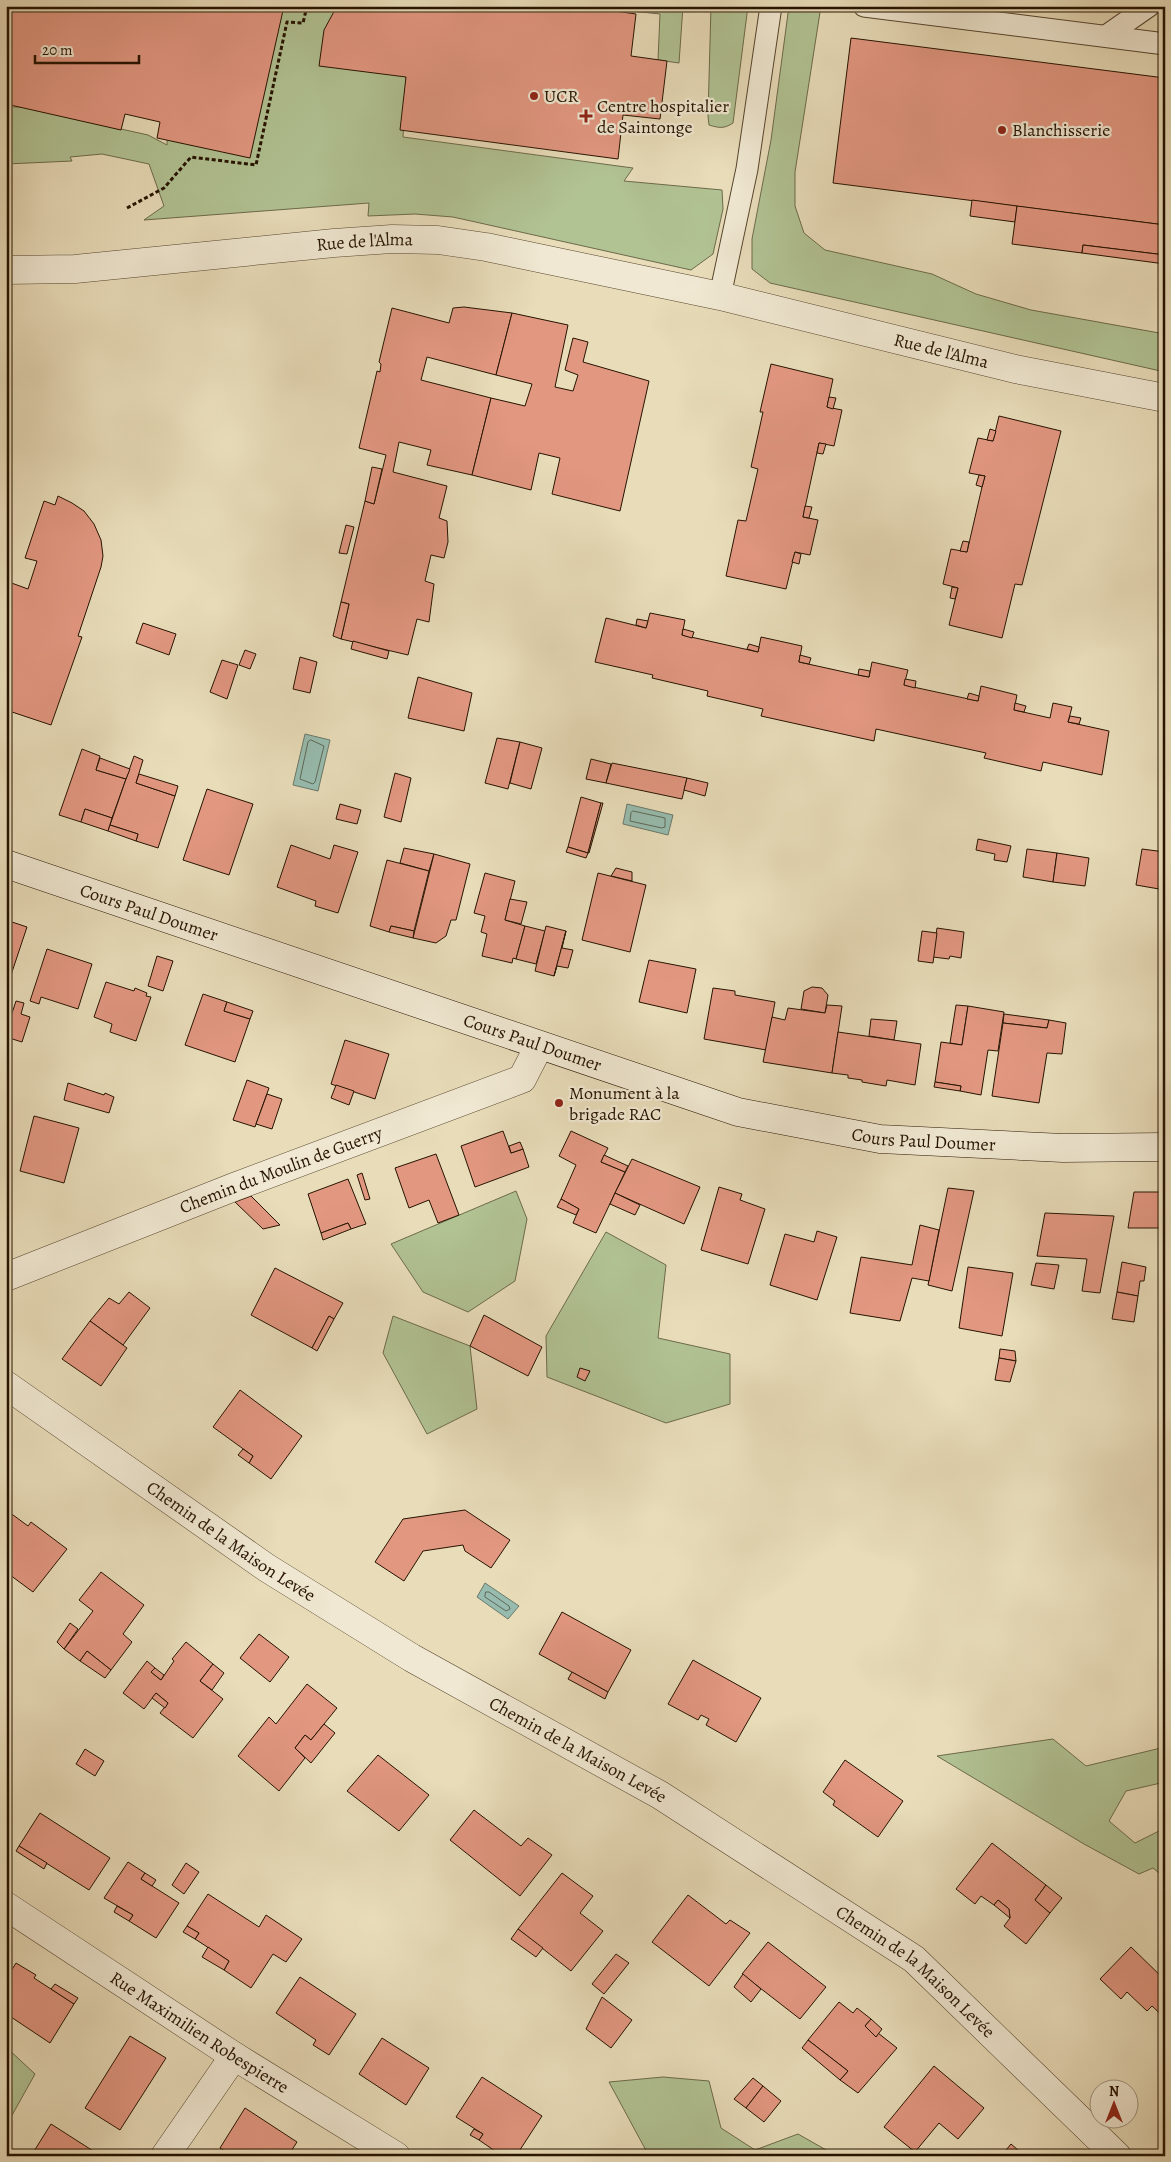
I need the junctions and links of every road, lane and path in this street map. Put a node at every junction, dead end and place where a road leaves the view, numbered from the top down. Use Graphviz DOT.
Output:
graph roads {
  1 [pos="307,6"];
  2 [pos="771,6"];
  3 [pos="864,6"];
  4 [pos="1149,6"];
  5 [pos="1106,36"];
  6 [pos="1165,44"];
  7 [pos="127,208"];
  8 [pos="6,270"];
  9 [pos="720,296"];
  10 [pos="1165,398"];
  11 [pos="6,864"];
  12 [pos="540,1046"];
  13 [pos="1165,1147"];
  14 [pos="6,1278"];
  15 [pos="6,1385"];
  16 [pos="6,1906"];
  17 [pos="234,2056"];
  18 [pos="165,2156"];
  19 [pos="396,2156"];
  20 [pos="1117,2156"];
  1 -- 7 [label="path"];
  2 -- 9 [label="lane"];
  3 -- 5 [label="lane"];
  4 -- 5 [label="lane"];
  5 -- 6 [label="lane"];
  8 -- 9 [label="street, Rue de l'Alma"];
  9 -- 10 [label="street, Rue de l'Alma"];
  11 -- 12 [label="street, Cours Paul Doumer"];
  12 -- 13 [label="street, Cours Paul Doumer"];
  12 -- 14 [label="street, Chemin du Moulin de Guerry"];
  15 -- 20 [label="street, Chemin de la Maison Levée"];
  16 -- 17 [label="street, Rue Maximilien Robespierre"];
  17 -- 18 [label="street"];
  17 -- 19 [label="street, Rue Maximilien Robespierre"];
}
